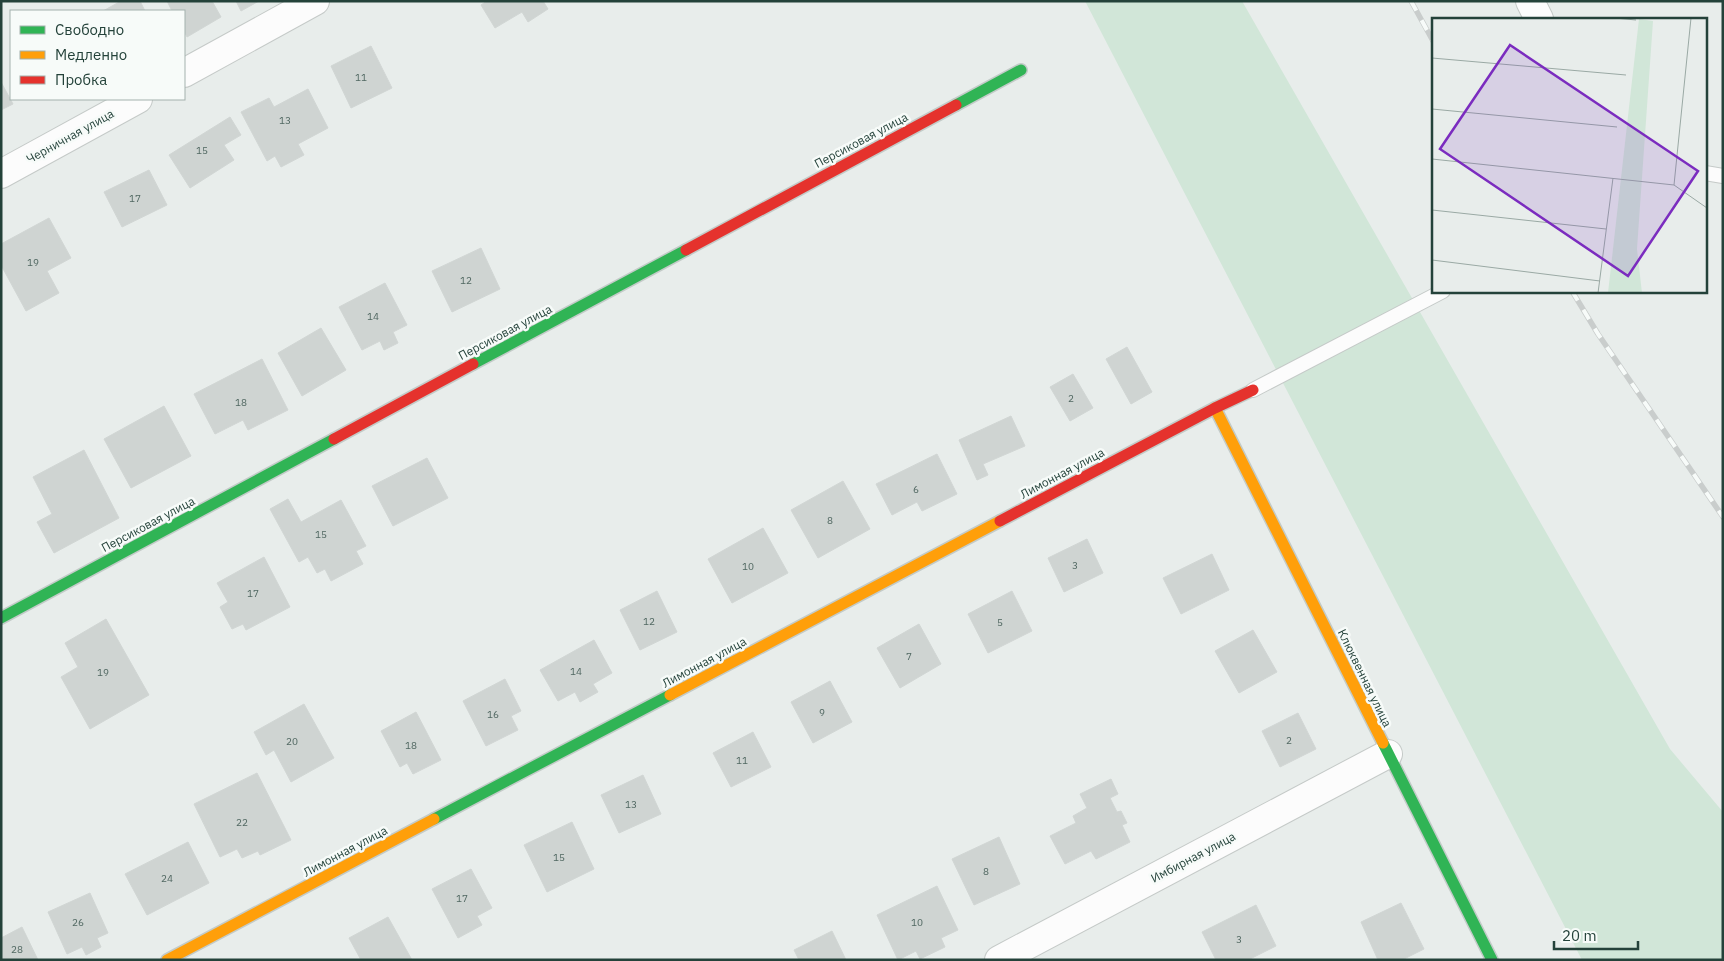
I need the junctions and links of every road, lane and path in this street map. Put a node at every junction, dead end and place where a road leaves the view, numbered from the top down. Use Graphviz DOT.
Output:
graph roads {
  1 [pos="315,1"];
  2 [pos="1530,1"];
  3 [pos="1538,18"];
  4 [pos="1021,70"];
  5 [pos="185,73"];
  6 [pos="136,100"];
  7 [pos="1706,173"];
  8 [pos="1,174"];
  9 [pos="1723,176"];
  10 [pos="1441,292"];
  11 [pos="1253,390"];
  12 [pos="1216,408"];
  13 [pos="1,618"];
  14 [pos="1388,754"];
  15 [pos="167,960"];
  16 [pos="999,960"];
  17 [pos="1492,960"];
  1 -- 5 [label="street"];
  2 -- 3 [label="street"];
  4 -- 13 [label="street, Персиковая улица"];
  6 -- 8 [label="street, Черничная улица"];
  7 -- 9 [label="lane"];
  10 -- 11 [label="lane"];
  11 -- 12 [label="street, Лимонная улица"];
  12 -- 14 [label="street, Клюквенная улица"];
  12 -- 15 [label="street, Лимонная улица"];
  14 -- 16 [label="street, Имбирная улица"];
  14 -- 17 [label="street, Клюквенная улица"];
}
